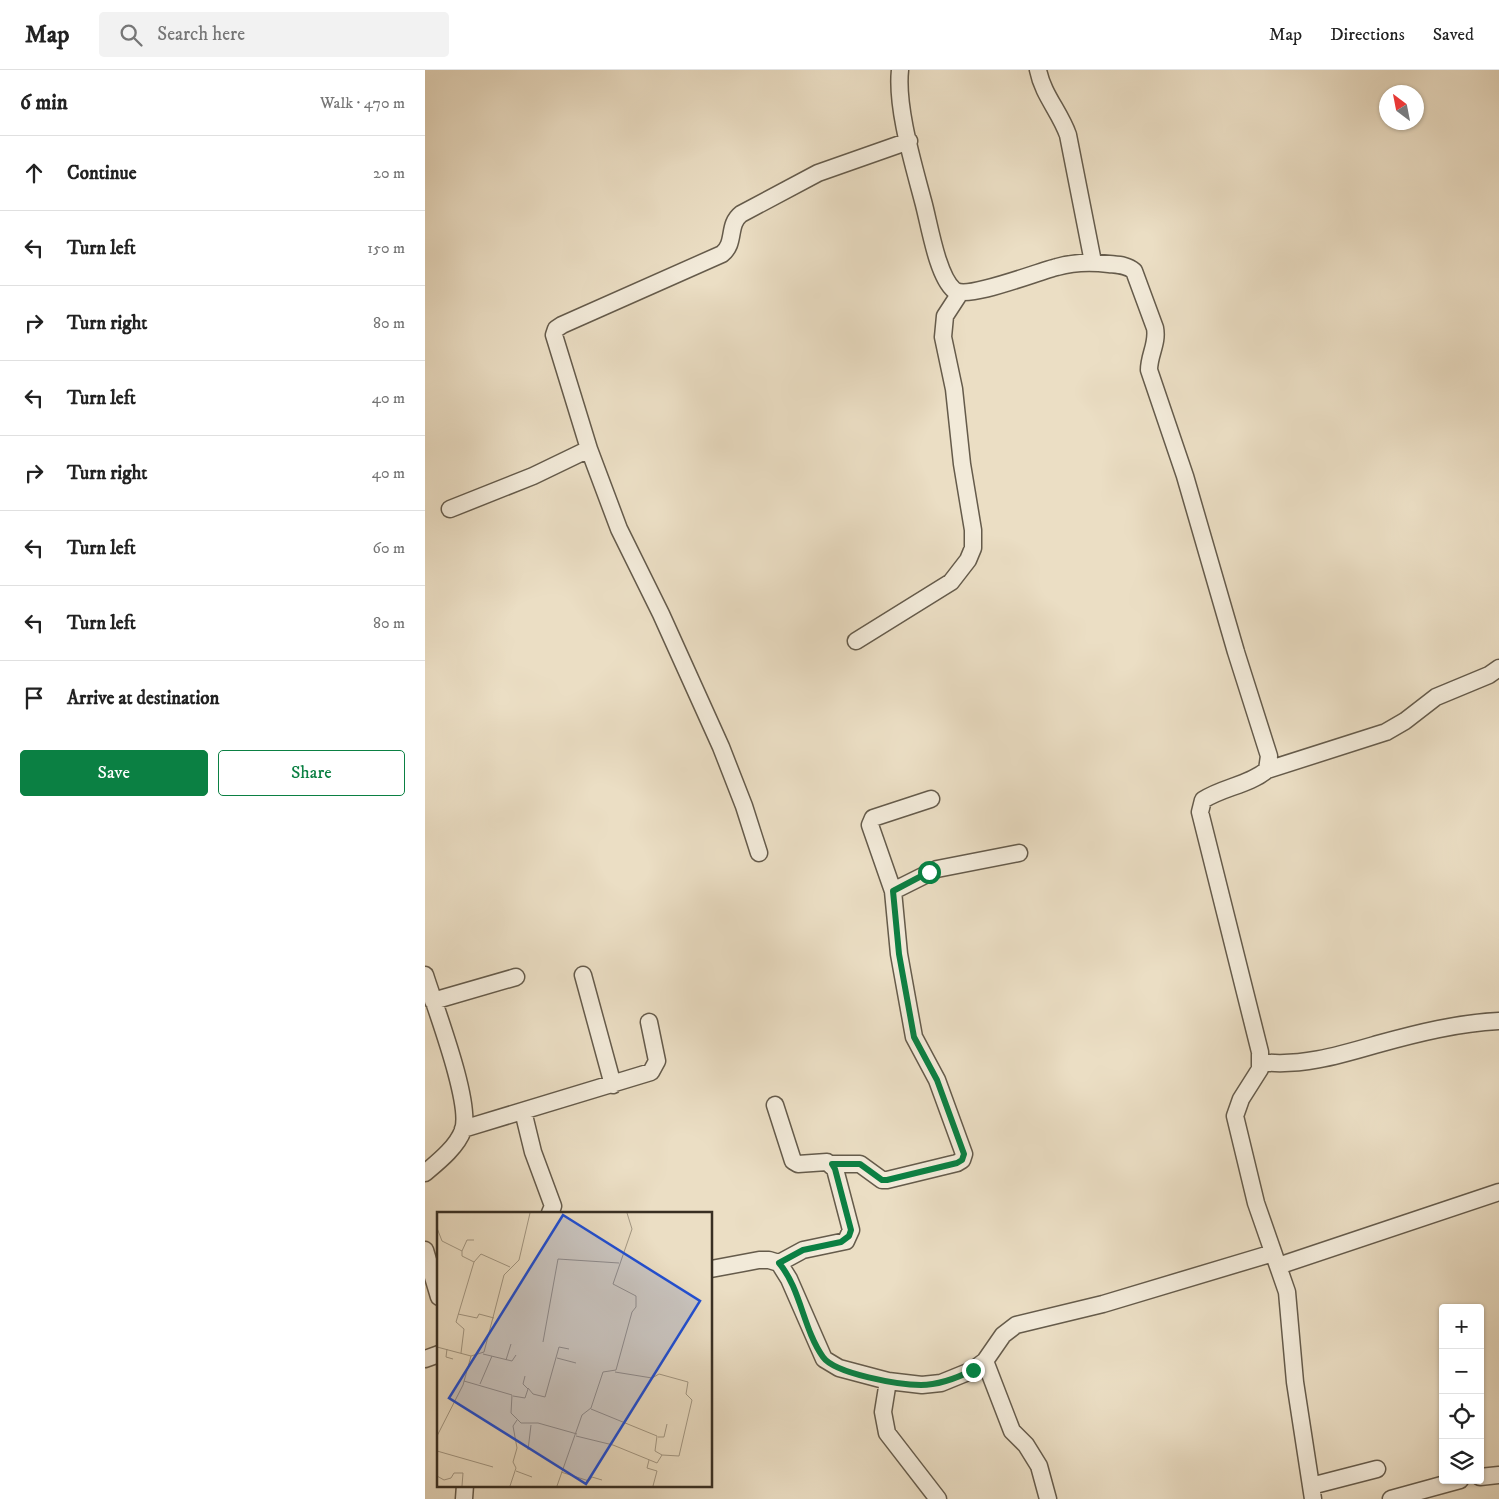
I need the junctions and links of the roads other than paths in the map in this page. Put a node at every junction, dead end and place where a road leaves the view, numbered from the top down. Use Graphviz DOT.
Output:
graph roads {
  1 [pos="900,70"];
  2 [pos="1038,70"];
  3 [pos="909,140"];
  4 [pos="1093,262"];
  5 [pos="960,293"];
  6 [pos="589,449"];
  7 [pos="450,509"];
  8 [pos="856,641"];
  9 [pos="1499,668"];
  10 [pos="1267,770"];
  11 [pos="931,799"];
  12 [pos="759,853"];
  13 [pos="1019,853"];
  14 [pos="893,891"];
  15 [pos="425,975"];
  16 [pos="583,975"];
  17 [pos="516,977"];
  18 [pos="433,1001"];
  19 [pos="1499,1021"];
  20 [pos="649,1022"];
  21 [pos="1261,1062"];
  22 [pos="613,1085"];
  23 [pos="775,1105"];
  24 [pos="523,1111"];
  25 [pos="463,1129"];
  26 [pos="832,1164"];
  27 [pos="425,1173"];
  28 [pos="1499,1192"];
  29 [pos="550,1212"];
  30 [pos="425,1250"];
  31 [pos="1275,1259"];
  32 [pos="779,1263"];
  33 [pos="713,1269"];
  34 [pos="437,1290"];
  35 [pos="437,1355"];
  36 [pos="425,1359"];
  37 [pos="985,1361"];
  38 [pos="888,1381"];
  39 [pos="1377,1469"];
  40 [pos="1499,1475"];
  41 [pos="1484,1477"];
  42 [pos="1445,1484"];
  43 [pos="465,1486"];
  44 [pos="1312,1493"];
  45 [pos="464,1499"];
  46 [pos="938,1499"];
  47 [pos="1048,1499"];
  48 [pos="1391,1499"];
  1 -- 3 [label="street"];
  2 -- 4 [label="street"];
  3 -- 5 [label="street"];
  3 -- 6 [label="street"];
  4 -- 5 [label="street"];
  4 -- 10 [label="street"];
  5 -- 8 [label="street"];
  6 -- 7 [label="street"];
  6 -- 12 [label="street"];
  9 -- 10 [label="street"];
  10 -- 21 [label="street"];
  11 -- 14 [label="street"];
  13 -- 14 [label="street"];
  14 -- 26 [label="street"];
  15 -- 18 [label="street"];
  16 -- 22 [label="street"];
  17 -- 18 [label="street"];
  18 -- 25 [label="street"];
  19 -- 21 [label="street"];
  20 -- 22 [label="street"];
  21 -- 31 [label="street"];
  22 -- 24 [label="street"];
  23 -- 26 [label="street"];
  24 -- 25 [label="street"];
  24 -- 29 [label="street"];
  25 -- 27 [label="street"];
  26 -- 32 [label="street"];
  28 -- 31 [label="street"];
  30 -- 34 [label="street"];
  31 -- 37 [label="street"];
  31 -- 44 [label="street"];
  32 -- 33 [label="street"];
  32 -- 38 [label="street"];
  35 -- 36 [label="street"];
  37 -- 38 [label="street"];
  37 -- 47 [label="street"];
  38 -- 46 [label="street"];
  39 -- 44 [label="street"];
  40 -- 41 [label="street"];
  42 -- 48 [label="street"];
  43 -- 45 [label="street"];
}
